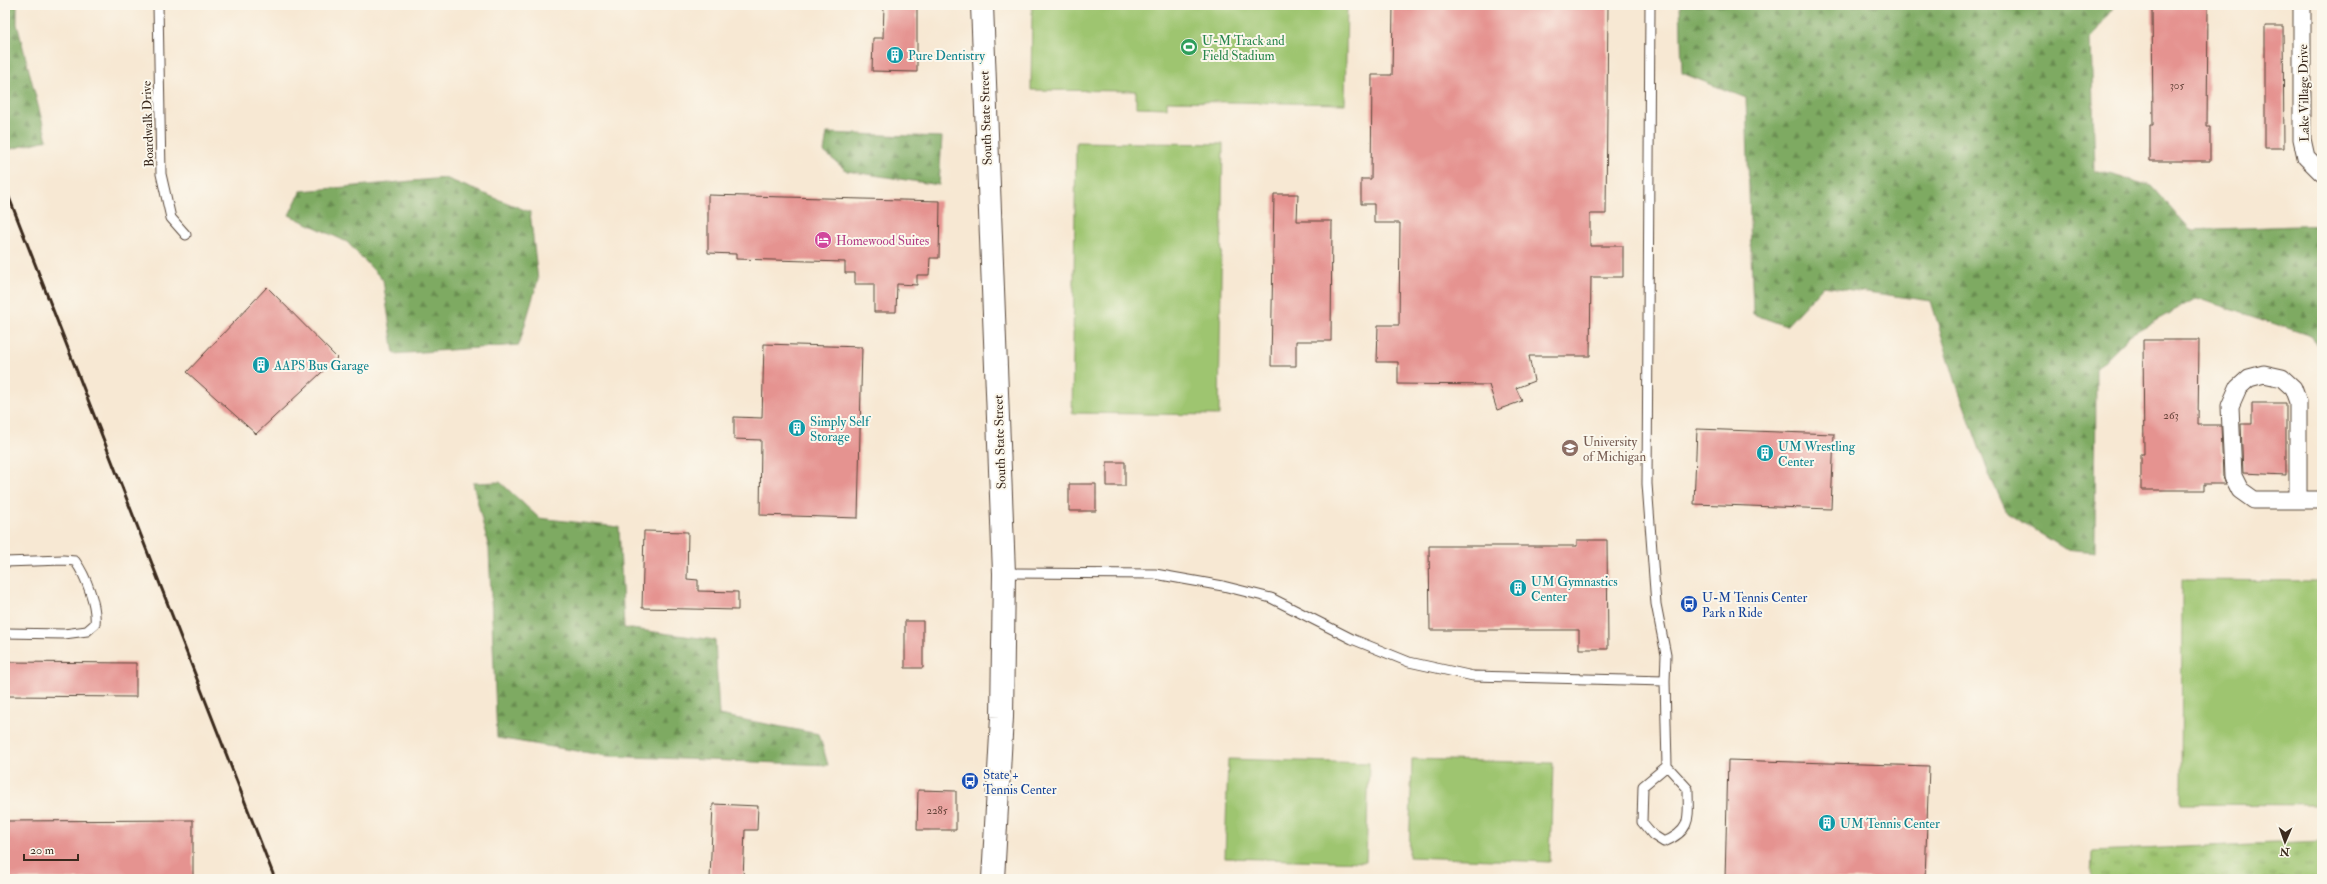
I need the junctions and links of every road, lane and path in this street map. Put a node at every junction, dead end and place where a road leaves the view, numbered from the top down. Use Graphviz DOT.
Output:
graph roads {
  1 [pos="158,5"];
  2 [pos="982,5"];
  3 [pos="1650,5"];
  4 [pos="2302,5"];
  5 [pos="2322,173"];
  6 [pos="186,234"];
  7 [pos="2298,500"];
  8 [pos="2322,500"];
  9 [pos="5,562"];
  10 [pos="1004,573"];
  11 [pos="5,633"];
  12 [pos="1665,681"];
  13 [pos="1667,766"];
  14 [pos="993,879"];
  1 -- 6 [label="lane, Boardwalk Drive"];
  2 -- 10 [label="main road, South State Street"];
  3 -- 12 [label="lane"];
  4 -- 5 [label="street, Lake Village Drive"];
  7 -- 7 [label="street"];
  7 -- 8 [label="street"];
  9 -- 11 [label="lane"];
  10 -- 12 [label="lane"];
  10 -- 14 [label="main road, South State Street"];
  12 -- 13 [label="lane"];
  13 -- 13 [label="lane"];
}
